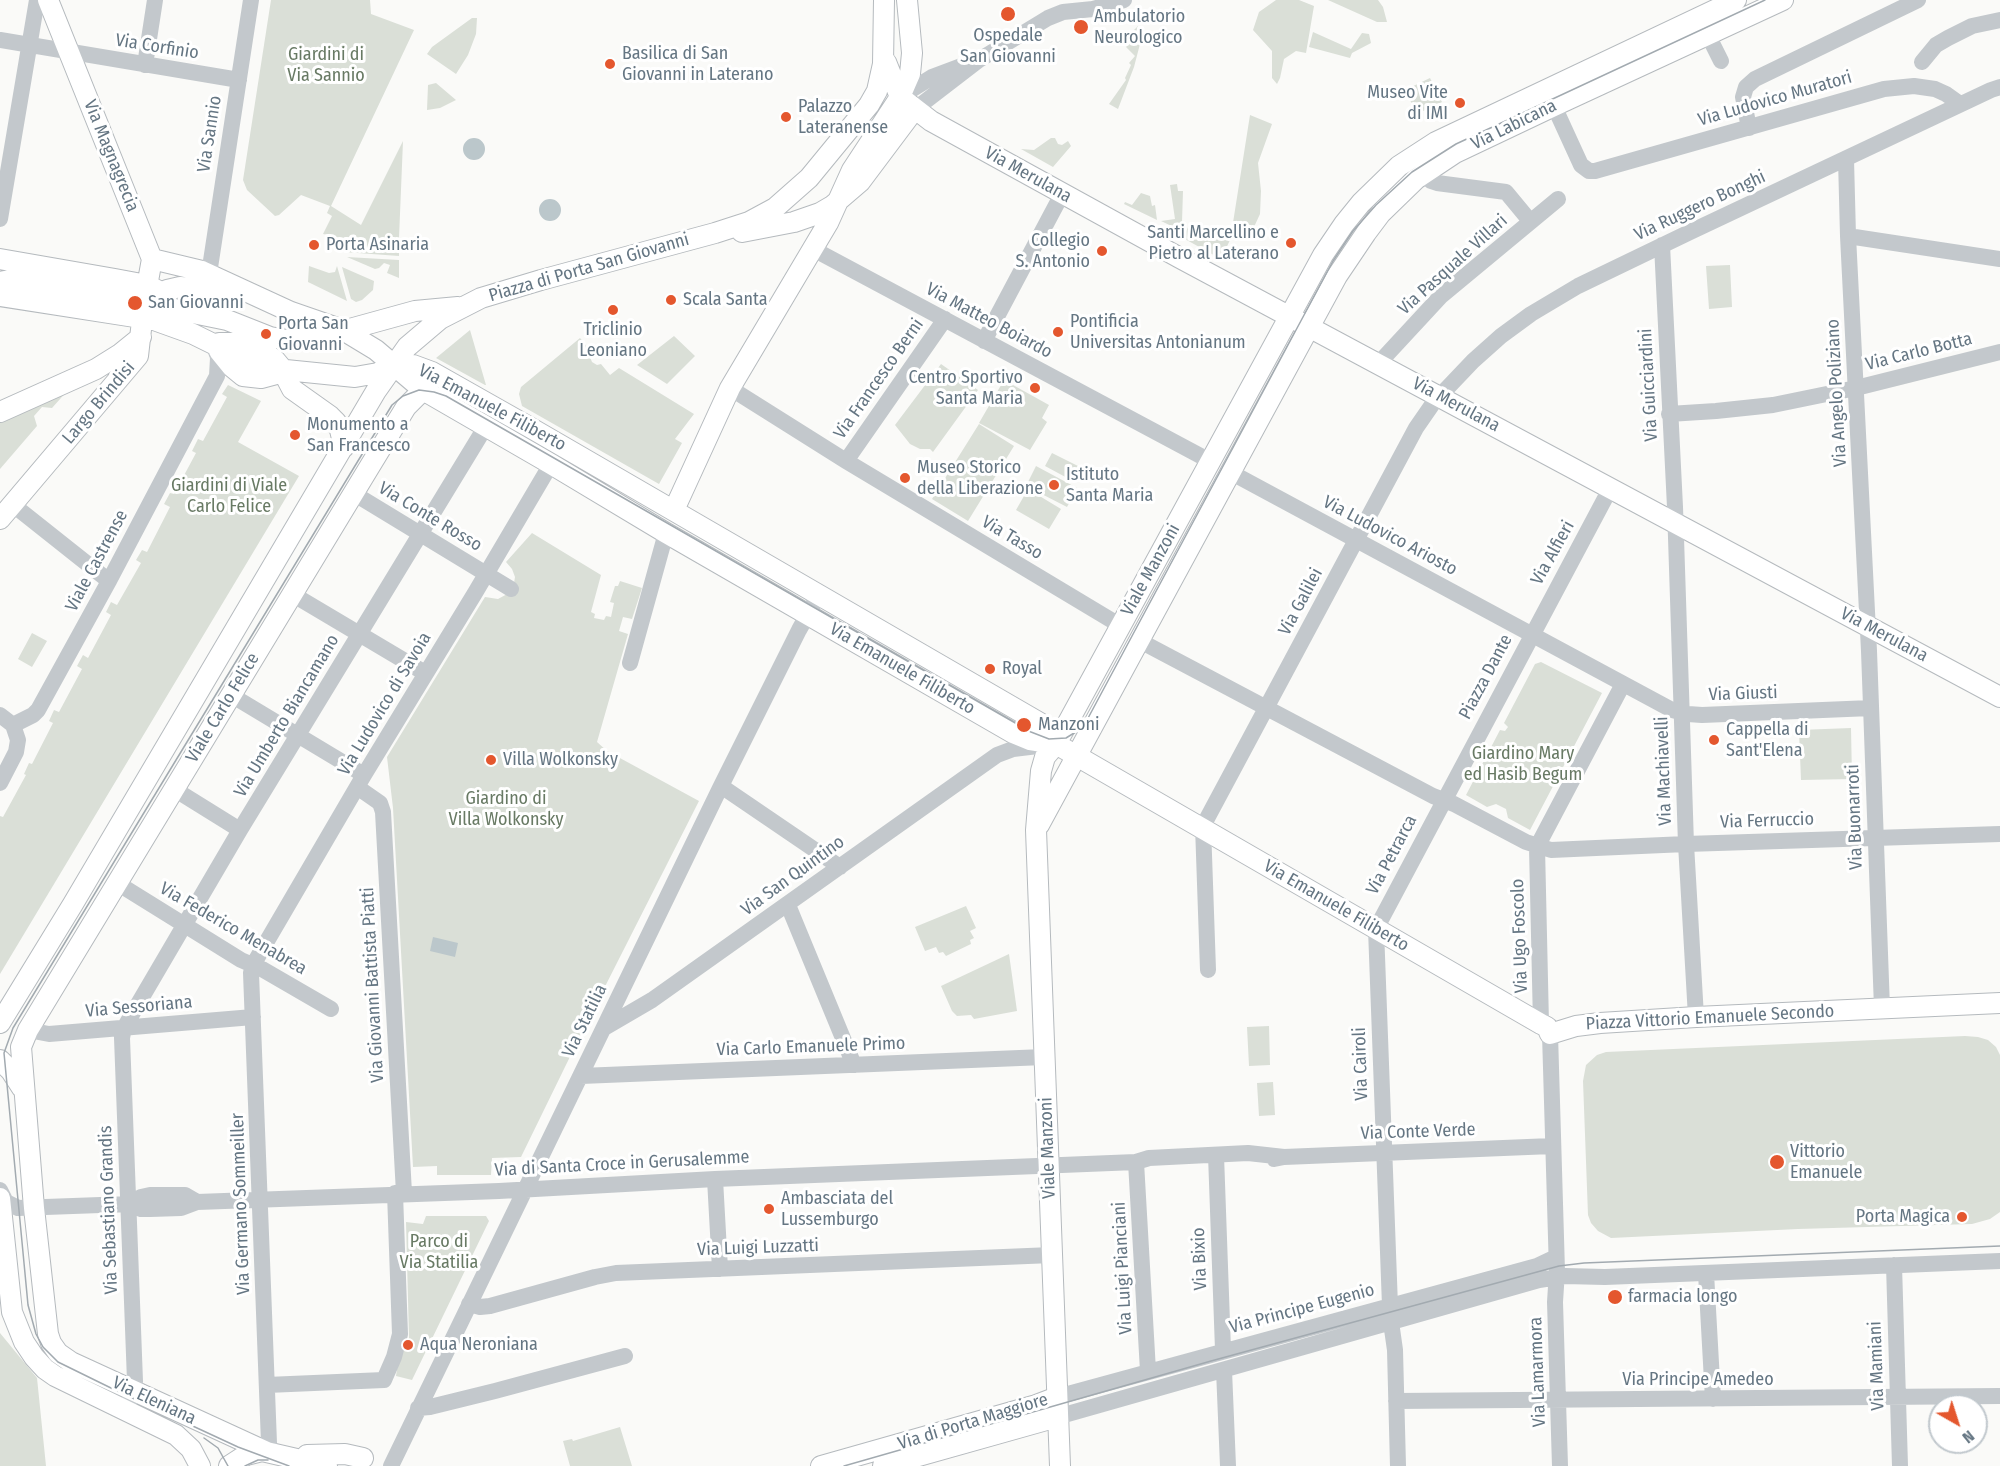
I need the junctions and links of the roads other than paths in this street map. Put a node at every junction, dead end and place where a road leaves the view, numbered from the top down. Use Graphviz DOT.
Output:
graph roads {
  1 [pos="37,0"];
  2 [pos="48,0"];
  3 [pos="155,0"];
  4 [pos="251,0"];
  5 [pos="884,0"];
  6 [pos="907,0"];
  7 [pos="1077,0"];
  8 [pos="1124,0"];
  9 [pos="1736,0"];
  10 [pos="1783,0"];
  11 [pos="1918,0"];
  12 [pos="1900,4"];
  13 [pos="1063,12"];
  14 [pos="2000,20"];
  15 [pos="1708,35"];
  16 [pos="0,40"];
  17 [pos="30,45"];
  18 [pos="69,52"];
  19 [pos="884,53"];
  20 [pos="1721,61"];
  21 [pos="1922,63"];
  22 [pos="145,66"];
  23 [pos="239,80"];
  24 [pos="2000,87"];
  25 [pos="907,103"];
  26 [pos="1960,104"];
  27 [pos="1554,106"];
  28 [pos="858,116"];
  29 [pos="1749,128"];
  30 [pos="1846,159"];
  31 [pos="1423,174"];
  32 [pos="1062,194"];
  33 [pos="1558,199"];
  34 [pos="838,201"];
  35 [pos="0,219"];
  36 [pos="1530,221"];
  37 [pos="716,233"];
  38 [pos="1848,236"];
  39 [pos="1662,245"];
  40 [pos="813,249"];
  41 [pos="0,259"];
  42 [pos="152,259"];
  43 [pos="2000,259"];
  44 [pos="209,274"];
  45 [pos="0,282"];
  46 [pos="244,290"];
  47 [pos="0,296"];
  48 [pos="464,306"];
  49 [pos="147,307"];
  50 [pos="1290,317"];
  51 [pos="945,319"];
  52 [pos="1309,327"];
  53 [pos="343,330"];
  54 [pos="984,341"];
  55 [pos="214,344"];
  56 [pos="2000,352"];
  57 [pos="394,364"];
  58 [pos="1378,364"];
  59 [pos="282,371"];
  60 [pos="730,388"];
  61 [pos="1856,388"];
  62 [pos="423,390"];
  63 [pos="1439,396"];
  64 [pos="0,412"];
  65 [pos="1669,414"];
  66 [pos="486,426"];
  67 [pos="344,447"];
  68 [pos="846,461"];
  69 [pos="1210,461"];
  70 [pos="551,464"];
  71 [pos="1230,472"];
  72 [pos="1610,489"];
  73 [pos="353,493"];
  74 [pos="674,510"];
  75 [pos="6,511"];
  76 [pos="1676,523"];
  77 [pos="421,534"];
  78 [pos="666,534"];
  79 [pos="1356,540"];
  80 [pos="487,574"];
  81 [pos="109,581"];
  82 [pos="511,589"];
  83 [pos="292,594"];
  84 [pos="819,594"];
  85 [pos="807,614"];
  86 [pos="1866,625"];
  87 [pos="1121,626"];
  88 [pos="360,634"];
  89 [pos="1531,634"];
  90 [pos="1140,641"];
  91 [pos="630,663"];
  92 [pos="425,673"];
  93 [pos="1623,684"];
  94 [pos="231,695"];
  95 [pos="2000,697"];
  96 [pos="1267,708"];
  97 [pos="1870,708"];
  98 [pos="1682,713"];
  99 [pos="6,720"];
  100 [pos="1013,733"];
  101 [pos="297,736"];
  102 [pos="1056,744"];
  103 [pos="1002,752"];
  104 [pos="1077,756"];
  105 [pos="360,781"];
  106 [pos="0,783"];
  107 [pos="721,786"];
  108 [pos="174,789"];
  109 [pos="1443,800"];
  110 [pos="1202,829"];
  111 [pos="240,830"];
  112 [pos="1036,830"];
  113 [pos="2000,834"];
  114 [pos="1876,837"];
  115 [pos="1686,844"];
  116 [pos="1537,847"];
  117 [pos="840,867"];
  118 [pos="117,883"];
  119 [pos="788,905"];
  120 [pos="184,925"];
  121 [pos="1376,929"];
  122 [pos="253,964"];
  123 [pos="1208,970"];
  124 [pos="622,991"];
  125 [pos="652,1000"];
  126 [pos="2000,1003"];
  127 [pos="1977,1004"];
  128 [pos="1882,1008"];
  129 [pos="331,1009"];
  130 [pos="2000,1013"];
  131 [pos="253,1017"];
  132 [pos="1696,1017"];
  133 [pos="0,1023"];
  134 [pos="124,1028"];
  135 [pos="604,1028"];
  136 [pos="1546,1029"];
  137 [pos="27,1030"];
  138 [pos="1044,1057"];
  139 [pos="0,1060"];
  140 [pos="855,1065"];
  141 [pos="581,1076"];
  142 [pos="24,1090"];
  143 [pos="1552,1146"];
  144 [pos="1384,1153"];
  145 [pos="1216,1160"];
  146 [pos="1136,1162"];
  147 [pos="1048,1166"];
  148 [pos="715,1179"];
  149 [pos="525,1189"];
  150 [pos="0,1190"];
  151 [pos="400,1193"];
  152 [pos="0,1198"];
  153 [pos="260,1199"];
  154 [pos="128,1204"];
  155 [pos="34,1208"];
  156 [pos="1052,1256"];
  157 [pos="1557,1257"];
  158 [pos="2000,1261"];
  159 [pos="1894,1265"];
  160 [pos="720,1269"];
  161 [pos="1706,1272"];
  162 [pos="1556,1277"];
  163 [pos="470,1304"];
  164 [pos="1391,1314"];
  165 [pos="1223,1350"];
  166 [pos="625,1356"];
  167 [pos="1148,1371"];
  168 [pos="1224,1371"];
  169 [pos="267,1385"];
  170 [pos="134,1391"];
  171 [pos="2000,1396"];
  172 [pos="1898,1398"];
  173 [pos="1713,1399"];
  174 [pos="1558,1400"];
  175 [pos="1396,1401"];
  176 [pos="1057,1407"];
  177 [pos="418,1408"];
  178 [pos="125,1410"];
  179 [pos="268,1447"];
  180 [pos="287,1456"];
  181 [pos="369,1461"];
  182 [pos="908,1463"];
  183 [pos="200,1466"];
  184 [pos="229,1466"];
  185 [pos="327,1466"];
  186 [pos="390,1466"];
  187 [pos="821,1466"];
  188 [pos="883,1466"];
  189 [pos="1060,1466"];
  190 [pos="1228,1466"];
  191 [pos="1398,1466"];
  192 [pos="1560,1466"];
  193 [pos="1900,1466"];
  1 -- 17 [label="street"];
  2 -- 18 [label="main road, Via Magnagrecia"];
  3 -- 22 [label="street"];
  4 -- 23 [label="street, Via Sannio"];
  5 -- 19 [label="main road"];
  6 -- 25 [label="main road"];
  7 -- 13 [label="street"];
  8 -- 13 [label="street"];
  9 -- 50 [label="main road, Via Labicana"];
  10 -- 15 [label="main road, Via Labicana"];
  11 -- 12 [label="street"];
  12 -- 29 [label="street"];
  13 -- 25 [label="street"];
  14 -- 21 [label="street"];
  15 -- 20 [label="street"];
  15 -- 27 [label="main road, Via Labicana"];
  16 -- 17 [label="street, Via Corfinio"];
  17 -- 18 [label="street, Via Corfinio"];
  17 -- 35 [label="street"];
  18 -- 22 [label="street, Via Corfinio"];
  18 -- 42 [label="main road, Via Magnagrecia"];
  19 -- 25 [label="main road"];
  19 -- 28 [label="main road"];
  22 -- 23 [label="street, Via Corfinio"];
  23 -- 44 [label="street, Via Sannio"];
  24 -- 26 [label="street, Via Ruggero Bonghi"];
  25 -- 28 [label="main road"];
  25 -- 32 [label="main road, Via Merulana"];
  25 -- 34 [label="main road"];
  26 -- 29 [label="street, Via Ludovico Muratori"];
  26 -- 30 [label="street, Via Ruggero Bonghi"];
  27 -- 29 [label="street, Via Ludovico Muratori"];
  27 -- 31 [label="main road, Via Labicana"];
  28 -- 37 [label="main road"];
  30 -- 38 [label="street, Via Angelo Poliziano"];
  30 -- 39 [label="street, Via Ruggero Bonghi"];
  31 -- 36 [label="street"];
  31 -- 52 [label="main road, Via Labicana"];
  32 -- 50 [label="main road, Via Merulana"];
  32 -- 54 [label="street"];
  33 -- 36 [label="street, Via Pasquale Villari"];
  34 -- 37 [label="main road"];
  34 -- 40 [label="main road"];
  36 -- 58 [label="street, Via Pasquale Villari"];
  37 -- 48 [label="main road, Piazza di Porta San Giovanni"];
  38 -- 43 [label="street"];
  38 -- 61 [label="street, Via Angelo Poliziano"];
  39 -- 63 [label="street, Via Ruggero Bonghi"];
  39 -- 65 [label="street, Via Guicciardini"];
  40 -- 51 [label="street, Via Matteo Boiardo"];
  40 -- 60 [label="main road"];
  41 -- 49 [label="main road"];
  42 -- 44 [label="main road"];
  42 -- 49 [label="main road"];
  44 -- 46 [label="main road"];
  45 -- 49 [label="main road"];
  46 -- 49 [label="main road"];
  46 -- 53 [label="main road"];
  46 -- 53 [label="main road"];
  47 -- 49 [label="main road"];
  48 -- 53 [label="main road, Piazza di Porta San Giovanni"];
  48 -- 57 [label="main road, Piazza di Porta San Giovanni"];
  49 -- 53 [label="main road, Piazza di Porta San Giovanni"];
  49 -- 55 [label="main road, Piazza di Porta San Giovanni"];
  49 -- 64 [label="main road, Largo Brindisi"];
  49 -- 75 [label="main road, Largo Brindisi"];
  50 -- 52 [label="main road, Via Merulana"];
  50 -- 69 [label="main road, Viale Manzoni"];
  51 -- 54 [label="street, Via Matteo Boiardo"];
  51 -- 68 [label="street, Via Francesco Berni"];
  52 -- 58 [label="main road, Via Merulana"];
  52 -- 71 [label="main road, Viale Manzoni"];
  53 -- 57 [label="main road"];
  54 -- 69 [label="street, Via Matteo Boiardo"];
  55 -- 59 [label="main road, Piazza di Porta San Giovanni"];
  55 -- 59 [label="main road"];
  55 -- 59 [label="main road"];
  55 -- 81 [label="street, Viale Castrense"];
  56 -- 61 [label="street, Via Carlo Botta"];
  57 -- 59 [label="main road, Piazza di Porta San Giovanni"];
  57 -- 62 [label="main road, Via Emanuele Filiberto"];
  57 -- 67 [label="main road, Piazza di Porta San Giovanni"];
  57 -- 74 [label="main road, Via Emanuele Filiberto"];
  58 -- 63 [label="main road, Via Merulana"];
  59 -- 67 [label="main road"];
  60 -- 68 [label="street, Via Tasso"];
  60 -- 74 [label="main road"];
  61 -- 65 [label="street, Via Carlo Botta"];
  61 -- 86 [label="street, Via Angelo Poliziano"];
  62 -- 66 [label="main road, Via Emanuele Filiberto"];
  62 -- 73 [label="main road, Viale Carlo Felice"];
  63 -- 72 [label="main road, Via Merulana"];
  63 -- 79 [label="street, Via Galilei"];
  65 -- 76 [label="street, Via Guicciardini"];
  66 -- 70 [label="main road, Via Emanuele Filiberto"];
  66 -- 77 [label="street, Via Umberto Biancamano"];
  67 -- 133 [label="main road, Viale Carlo Felice"];
  68 -- 87 [label="street, Via Tasso"];
  69 -- 87 [label="main road, Viale Manzoni"];
  70 -- 78 [label="main road, Via Emanuele Filiberto"];
  70 -- 80 [label="street, Via Ludovico di Savoia"];
  71 -- 79 [label="street, Via Ludovico Ariosto"];
  71 -- 90 [label="main road, Viale Manzoni"];
  72 -- 76 [label="main road, Via Merulana"];
  72 -- 89 [label="street, Via Alfieri"];
  73 -- 77 [label="street, Via Conte Rosso"];
  73 -- 83 [label="main road, Viale Carlo Felice"];
  74 -- 84 [label="main road, Via Emanuele Filiberto"];
  75 -- 81 [label="street"];
  76 -- 86 [label="main road, Via Merulana"];
  76 -- 98 [label="street, Via Machiavelli"];
  77 -- 80 [label="street, Via Conte Rosso"];
  77 -- 88 [label="street, Via Umberto Biancamano"];
  78 -- 85 [label="main road, Via Emanuele Filiberto"];
  78 -- 91 [label="street"];
  79 -- 89 [label="street, Via Ludovico Ariosto"];
  79 -- 96 [label="street, Via Galilei"];
  80 -- 82 [label="street, Via Conte Rosso"];
  80 -- 92 [label="street, Via Ludovico di Savoia"];
  81 -- 99 [label="street, Viale Castrense"];
  83 -- 88 [label="street"];
  83 -- 94 [label="main road, Viale Carlo Felice"];
  84 -- 85 [label="street, Via Statilia"];
  84 -- 102 [label="main road, Via Emanuele Filiberto"];
  85 -- 100 [label="main road, Via Emanuele Filiberto"];
  85 -- 107 [label="street, Via Statilia"];
  86 -- 95 [label="main road, Via Merulana"];
  86 -- 97 [label="street, Via Buonarroti"];
  87 -- 102 [label="main road, Viale Manzoni"];
  88 -- 92 [label="street"];
  88 -- 101 [label="street, Via Umberto Biancamano"];
  89 -- 93 [label="street, Piazza Dante"];
  89 -- 109 [label="street, Piazza Dante"];
  90 -- 96 [label="street"];
  90 -- 104 [label="main road, Viale Manzoni"];
  92 -- 105 [label="street, Via Ludovico di Savoia"];
  93 -- 98 [label="street, Via Giusti"];
  93 -- 116 [label="street"];
  94 -- 101 [label="street, Via Giovanni Battista Piatti"];
  94 -- 108 [label="main road, Viale Carlo Felice"];
  96 -- 109 [label="street"];
  96 -- 110 [label="street, Via Galilei"];
  97 -- 98 [label="street, Via Giusti"];
  97 -- 114 [label="street, Via Buonarroti"];
  98 -- 115 [label="street, Via Machiavelli"];
  99 -- 106 [label="street, Viale Castrense"];
  100 -- 102 [label="main road, Via Emanuele Filiberto"];
  100 -- 103 [label="street, Via San Quintino"];
  101 -- 105 [label="street, Via Giovanni Battista Piatti"];
  101 -- 111 [label="street, Via Umberto Biancamano"];
  102 -- 103 [label="street, Via San Quintino"];
  102 -- 104 [label="main road, Via Emanuele Filiberto"];
  102 -- 112 [label="main road, Viale Manzoni"];
  103 -- 117 [label="street, Via San Quintino"];
  104 -- 110 [label="main road, Via Emanuele Filiberto"];
  104 -- 112 [label="main road, Viale Manzoni"];
  105 -- 122 [label="street, Via Ludovico di Savoia"];
  105 -- 151 [label="street, Via Giovanni Battista Piatti"];
  107 -- 117 [label="street"];
  107 -- 124 [label="street, Via Statilia"];
  108 -- 111 [label="street"];
  108 -- 118 [label="main road, Viale Carlo Felice"];
  109 -- 116 [label="street"];
  109 -- 121 [label="street, Via Petrarca"];
  110 -- 121 [label="main road, Via Emanuele Filiberto"];
  110 -- 123 [label="street"];
  111 -- 120 [label="street, Via Umberto Biancamano"];
  112 -- 138 [label="main road, Viale Manzoni"];
  113 -- 114 [label="street, Via Ferruccio"];
  114 -- 115 [label="street, Via Ferruccio"];
  114 -- 128 [label="street, Via Buonarroti"];
  115 -- 116 [label="street, Via Ferruccio"];
  115 -- 132 [label="street, Via Machiavelli"];
  116 -- 136 [label="street, Via Ugo Foscolo"];
  117 -- 119 [label="street, Via San Quintino"];
  118 -- 120 [label="street, Via Federico Menabrea"];
  118 -- 137 [label="main road, Viale Carlo Felice"];
  119 -- 125 [label="street, Via San Quintino"];
  119 -- 140 [label="street"];
  120 -- 122 [label="street, Via Federico Menabrea"];
  120 -- 134 [label="street, Via Umberto Biancamano"];
  121 -- 136 [label="main road, Via Emanuele Filiberto"];
  121 -- 144 [label="street, Via Cairoli"];
  122 -- 129 [label="street, Via Federico Menabrea"];
  122 -- 131 [label="street, Via Germano Sommeiller"];
  124 -- 125 [label="street"];
  124 -- 135 [label="street, Via Statilia"];
  125 -- 135 [label="street, Via San Quintino"];
  126 -- 127 [label="main road, Piazza Vittorio Emanuele Secondo"];
  127 -- 128 [label="main road, Piazza Vittorio Emanuele Secondo"];
  127 -- 130 [label="street, Piazza Vittorio Emanuele Secondo"];
  128 -- 132 [label="main road, Piazza Vittorio Emanuele Secondo"];
  131 -- 134 [label="street, Via Sessoriana"];
  131 -- 153 [label="street, Via Germano Sommeiller"];
  132 -- 136 [label="main road, Piazza Vittorio Emanuele Secondo"];
  134 -- 137 [label="street, Via Sessoriana"];
  134 -- 154 [label="street, Via Sebastiano Grandis"];
  135 -- 141 [label="street, Via Statilia"];
  136 -- 143 [label="street"];
  137 -- 142 [label="main road"];
  138 -- 140 [label="street, Via Carlo Emanuele Primo"];
  138 -- 147 [label="main road, Viale Manzoni"];
  139 -- 142 [label="main road"];
  140 -- 141 [label="street, Via Carlo Emanuele Primo"];
  141 -- 149 [label="street, Via Statilia"];
  142 -- 155 [label="main road"];
  143 -- 144 [label="street, Via Conte Verde"];
  143 -- 157 [label="street"];
  144 -- 145 [label="street, Via Conte Verde"];
  144 -- 164 [label="street, Via Cairoli"];
  145 -- 146 [label="street, Via Conte Verde"];
  145 -- 165 [label="street, Via Bixio"];
  146 -- 147 [label="street, Via Conte Verde"];
  146 -- 167 [label="street, Via Luigi Pianciani"];
  147 -- 148 [label="street, Via di Santa Croce in Gerusalemme"];
  147 -- 156 [label="main road, Viale Manzoni"];
  148 -- 149 [label="street, Via di Santa Croce in Gerusalemme"];
  148 -- 160 [label="street"];
  149 -- 151 [label="street, Via di Santa Croce in Gerusalemme"];
  149 -- 163 [label="street, Via Statilia"];
  150 -- 155 [label="street, Via di Santa Croce in Gerusalemme"];
  151 -- 153 [label="street, Via di Santa Croce in Gerusalemme"];
  151 -- 169 [label="street, Via Giovanni Battista Piatti"];
  152 -- 178 [label="main road, Via Eleniana"];
  153 -- 154 [label="street, Via di Santa Croce in Gerusalemme"];
  153 -- 169 [label="street, Via Germano Sommeiller"];
  154 -- 155 [label="street, Via di Santa Croce in Gerusalemme"];
  154 -- 170 [label="street, Via Sebastiano Grandis"];
  155 -- 170 [label="main road, Via Eleniana"];
  156 -- 160 [label="street, Via Luigi Luzzatti"];
  156 -- 176 [label="main road, Viale Manzoni"];
  157 -- 162 [label="street"];
  157 -- 164 [label="street, Via Principe Eugenio"];
  158 -- 159 [label="street"];
  159 -- 161 [label="street"];
  159 -- 172 [label="street, Via Mamiani"];
  160 -- 163 [label="street, Via Luigi Luzzatti"];
  161 -- 162 [label="street"];
  161 -- 173 [label="street"];
  162 -- 164 [label="street, Via Principe Eugenio"];
  162 -- 174 [label="street, Via Lamarmora"];
  163 -- 177 [label="street, Via Statilia"];
  164 -- 165 [label="street, Via Principe Eugenio"];
  164 -- 168 [label="street, Via Principe Eugenio"];
  164 -- 175 [label="street, Via Cairoli"];
  165 -- 167 [label="street, Via Principe Eugenio"];
  166 -- 177 [label="street"];
  167 -- 176 [label="street, Via Principe Eugenio"];
  168 -- 176 [label="street, Via Principe Eugenio"];
  168 -- 190 [label="street"];
  169 -- 179 [label="street, Via Germano Sommeiller"];
  170 -- 178 [label="street"];
  170 -- 179 [label="main road, Via Eleniana"];
  171 -- 172 [label="street, Via Principe Amedeo"];
  172 -- 173 [label="street, Via Principe Amedeo"];
  172 -- 193 [label="street, Via Mamiani"];
  173 -- 174 [label="street, Via Principe Amedeo"];
  174 -- 175 [label="street, Via Principe Amedeo"];
  174 -- 192 [label="street, Via Lamarmora"];
  175 -- 191 [label="street, Via Cairoli"];
  176 -- 182 [label="main road, Via di Porta Maggiore"];
  176 -- 187 [label="main road, Via di Porta Maggiore"];
  176 -- 189 [label="main road, Viale Manzoni"];
  177 -- 186 [label="street, Via Statilia"];
  178 -- 183 [label="main road, Via Eleniana"];
  179 -- 180 [label="main road"];
  179 -- 184 [label="main road"];
  180 -- 181 [label="main road"];
  180 -- 185 [label="main road"];
  182 -- 188 [label="main road, Via di Porta Maggiore"];
}
